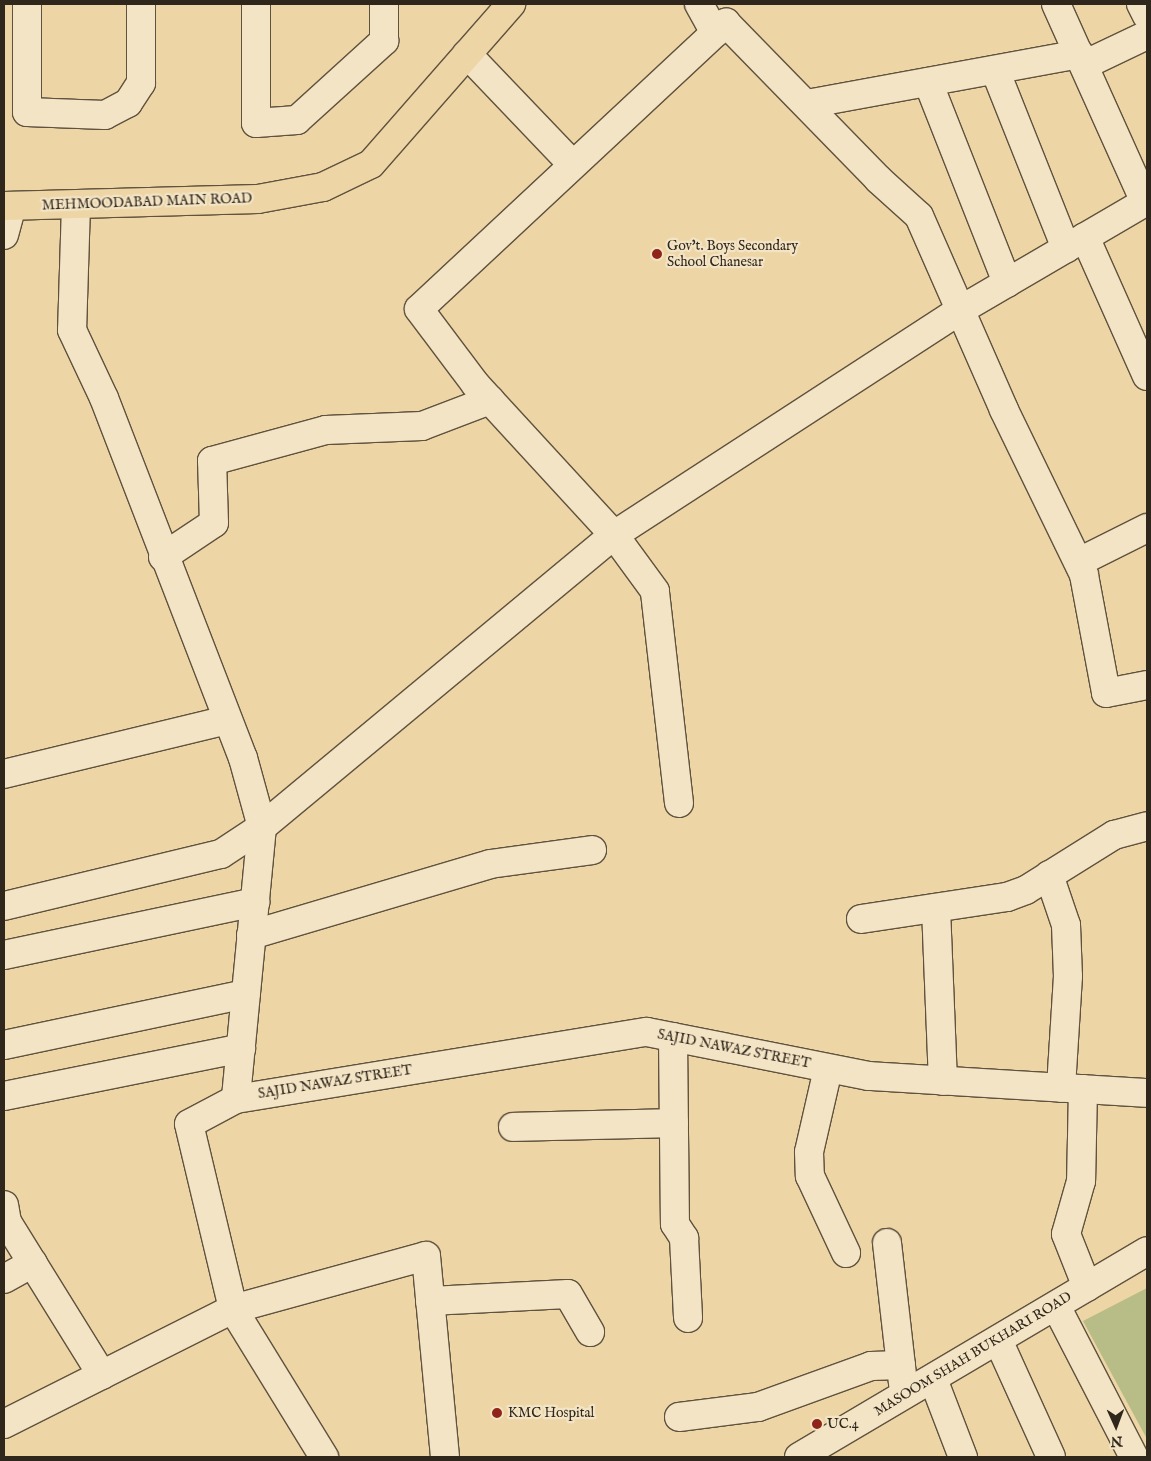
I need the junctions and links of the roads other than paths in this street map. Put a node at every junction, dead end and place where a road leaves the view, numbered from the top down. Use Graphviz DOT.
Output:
graph roads {
  1 [pos="27,4"];
  2 [pos="141,4"];
  3 [pos="256,4"];
  4 [pos="384,4"];
  5 [pos="511,4"];
  6 [pos="699,4"];
  7 [pos="1056,4"];
  8 [pos="1141,4"];
  9 [pos="1147,16"];
  10 [pos="715,33"];
  11 [pos="1147,35"];
  12 [pos="467,54"];
  13 [pos="1081,60"];
  14 [pos="995,70"];
  15 [pos="928,82"];
  16 [pos="807,104"];
  17 [pos="574,165"];
  18 [pos="1146,202"];
  19 [pos="76,205"];
  20 [pos="8,206"];
  21 [pos="4,235"];
  22 [pos="1076,243"];
  23 [pos="1007,283"];
  24 [pos="962,309"];
  25 [pos="1147,376"];
  26 [pos="490,400"];
  27 [pos="1147,528"];
  28 [pos="614,534"];
  29 [pos="163,557"];
  30 [pos="1079,562"];
  31 [pos="1147,685"];
  32 [pos="227,720"];
  33 [pos="4,774"];
  34 [pos="679,803"];
  35 [pos="1147,826"];
  36 [pos="262,827"];
  37 [pos="592,850"];
  38 [pos="1049,875"];
  39 [pos="255,902"];
  40 [pos="4,906"];
  41 [pos="936,908"];
  42 [pos="861,919"];
  43 [pos="251,936"];
  44 [pos="4,955"];
  45 [pos="246,994"];
  46 [pos="673,1037"];
  47 [pos="4,1045"];
  48 [pos="241,1048"];
  49 [pos="828,1068"];
  50 [pos="943,1081"];
  51 [pos="1072,1088"];
  52 [pos="1147,1093"];
  53 [pos="4,1096"];
  54 [pos="236,1098"];
  55 [pos="674,1124"];
  56 [pos="513,1127"];
  57 [pos="4,1205"];
  58 [pos="887,1243"];
  59 [pos="1147,1251"];
  60 [pos="846,1254"];
  61 [pos="33,1263"];
  62 [pos="4,1280"];
  63 [pos="1087,1287"];
  64 [pos="430,1301"];
  65 [pos="1056,1306"];
  66 [pos="233,1309"];
  67 [pos="688,1318"];
  68 [pos="590,1332"];
  69 [pos="998,1340"];
  70 [pos="901,1365"];
  71 [pos="102,1375"];
  72 [pos="933,1379"];
  73 [pos="904,1395"];
  74 [pos="678,1417"];
  75 [pos="4,1424"];
  76 [pos="324,1457"];
  77 [pos="445,1457"];
  78 [pos="800,1457"];
  79 [pos="963,1457"];
  80 [pos="1051,1457"];
  81 [pos="1134,1457"];
  1 -- 2 [label="street"];
  3 -- 4 [label="street"];
  5 -- 12 [label="main road, MEHMOODABAD MAIN ROAD"];
  6 -- 10 [label="street"];
  7 -- 13 [label="street"];
  8 -- 9 [label="street"];
  10 -- 16 [label="street"];
  10 -- 17 [label="street"];
  11 -- 13 [label="street"];
  12 -- 17 [label="street"];
  12 -- 19 [label="main road, MEHMOODABAD MAIN ROAD"];
  13 -- 14 [label="street"];
  13 -- 18 [label="street"];
  14 -- 15 [label="street"];
  14 -- 22 [label="street"];
  15 -- 16 [label="street"];
  15 -- 23 [label="street"];
  16 -- 24 [label="street"];
  17 -- 26 [label="street"];
  18 -- 22 [label="street"];
  19 -- 20 [label="main road, MEHMOODABAD MAIN ROAD"];
  19 -- 29 [label="street"];
  20 -- 21 [label="street"];
  22 -- 23 [label="street"];
  22 -- 25 [label="street"];
  23 -- 24 [label="street"];
  24 -- 28 [label="street"];
  24 -- 30 [label="street"];
  26 -- 28 [label="street"];
  26 -- 29 [label="street"];
  27 -- 30 [label="street"];
  28 -- 34 [label="street"];
  28 -- 36 [label="street"];
  29 -- 32 [label="street"];
  30 -- 31 [label="street"];
  32 -- 33 [label="street"];
  32 -- 36 [label="street"];
  35 -- 38 [label="street"];
  36 -- 39 [label="street"];
  36 -- 40 [label="street"];
  37 -- 43 [label="street"];
  38 -- 41 [label="street"];
  38 -- 51 [label="street"];
  39 -- 43 [label="street"];
  39 -- 44 [label="street"];
  41 -- 42 [label="street"];
  41 -- 50 [label="street"];
  43 -- 45 [label="street"];
  45 -- 47 [label="street"];
  45 -- 48 [label="street"];
  46 -- 49 [label="street, SAJID NAWAZ STREET"];
  46 -- 54 [label="street, SAJID NAWAZ STREET"];
  46 -- 55 [label="street"];
  48 -- 53 [label="street"];
  48 -- 54 [label="street"];
  49 -- 50 [label="street, SAJID NAWAZ STREET"];
  49 -- 60 [label="street"];
  50 -- 51 [label="street, SAJID NAWAZ STREET"];
  51 -- 52 [label="street, SAJID NAWAZ STREET"];
  51 -- 63 [label="street"];
  54 -- 66 [label="street, SAJID NAWAZ STREET"];
  55 -- 56 [label="street"];
  55 -- 67 [label="street"];
  57 -- 61 [label="street"];
  58 -- 70 [label="street"];
  59 -- 63 [label="street, MASOOM SHAH BUKHARI ROAD"];
  61 -- 62 [label="street"];
  61 -- 71 [label="street"];
  63 -- 65 [label="street, MASOOM SHAH BUKHARI ROAD"];
  64 -- 66 [label="street"];
  64 -- 68 [label="street"];
  64 -- 77 [label="street"];
  65 -- 69 [label="street, MASOOM SHAH BUKHARI ROAD"];
  65 -- 81 [label="street"];
  66 -- 71 [label="street"];
  66 -- 76 [label="street"];
  69 -- 72 [label="street, MASOOM SHAH BUKHARI ROAD"];
  69 -- 80 [label="street"];
  70 -- 73 [label="street"];
  70 -- 74 [label="street"];
  71 -- 75 [label="street"];
  72 -- 73 [label="street, MASOOM SHAH BUKHARI ROAD"];
  72 -- 79 [label="street"];
  73 -- 78 [label="street, MASOOM SHAH BUKHARI ROAD"];
}
